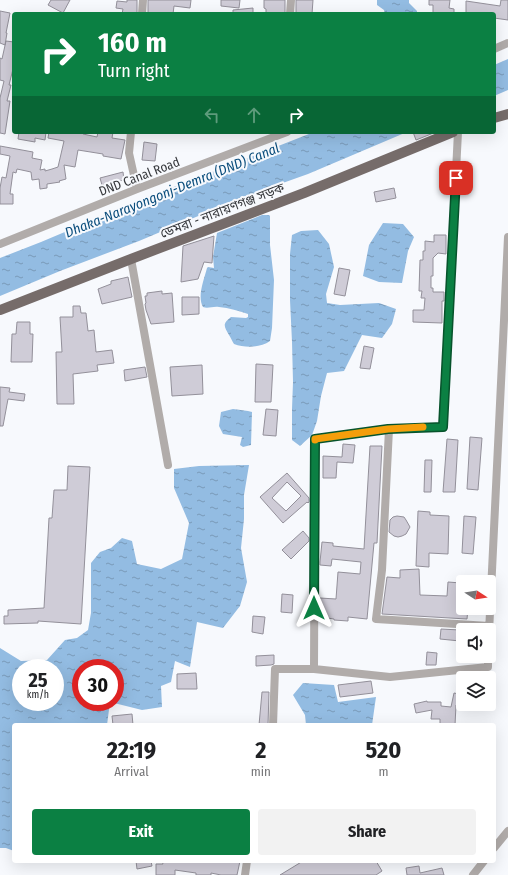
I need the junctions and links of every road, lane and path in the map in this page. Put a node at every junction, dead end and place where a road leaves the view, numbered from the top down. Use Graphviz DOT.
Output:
graph roads {
  1 [pos="143,0"];
  2 [pos="291,0"];
  3 [pos="142,12"];
  4 [pos="290,12"];
  5 [pos="508,43"];
  6 [pos="496,48"];
  7 [pos="508,114"];
  8 [pos="496,117"];
  9 [pos="131,134"];
  10 [pos="282,134"];
  11 [pos="448,134"];
  12 [pos="458,134"];
  13 [pos="137,189"];
  14 [pos="508,238"];
  15 [pos="0,244"];
  16 [pos="131,259"];
  17 [pos="0,310"];
  18 [pos="388,429"];
  19 [pos="168,465"];
  20 [pos="489,623"];
  21 [pos="456,627"];
  22 [pos="488,663"];
  23 [pos="314,669"];
  24 [pos="273,723"];
  25 [pos="508,831"];
  26 [pos="496,846"];
  27 [pos="247,863"];
  28 [pos="482,863"];
  29 [pos="245,875"];
  30 [pos="473,875"];
  1 -- 3 [label="street"];
  2 -- 4 [label="street"];
  5 -- 6 [label="street"];
  7 -- 8 [label="main road"];
  9 -- 13 [label="street"];
  10 -- 13 [label="street, DND Canal Road"];
  11 -- 16 [label="main road, ডেমরা - নারায়ণগঞ্জ সড়ক"];
  12 -- 18 [label="street"];
  13 -- 15 [label="street, DND Canal Road"];
  14 -- 20 [label="street"];
  16 -- 17 [label="main road, ডেমরা - নারায়ণগঞ্জ সড়ক"];
  16 -- 19 [label="street"];
  18 -- 21 [label="street"];
  18 -- 23 [label="street"];
  22 -- 23 [label="street"];
  23 -- 24 [label="street"];
  25 -- 26 [label="street"];
  27 -- 29 [label="street"];
  28 -- 30 [label="street"];
}
